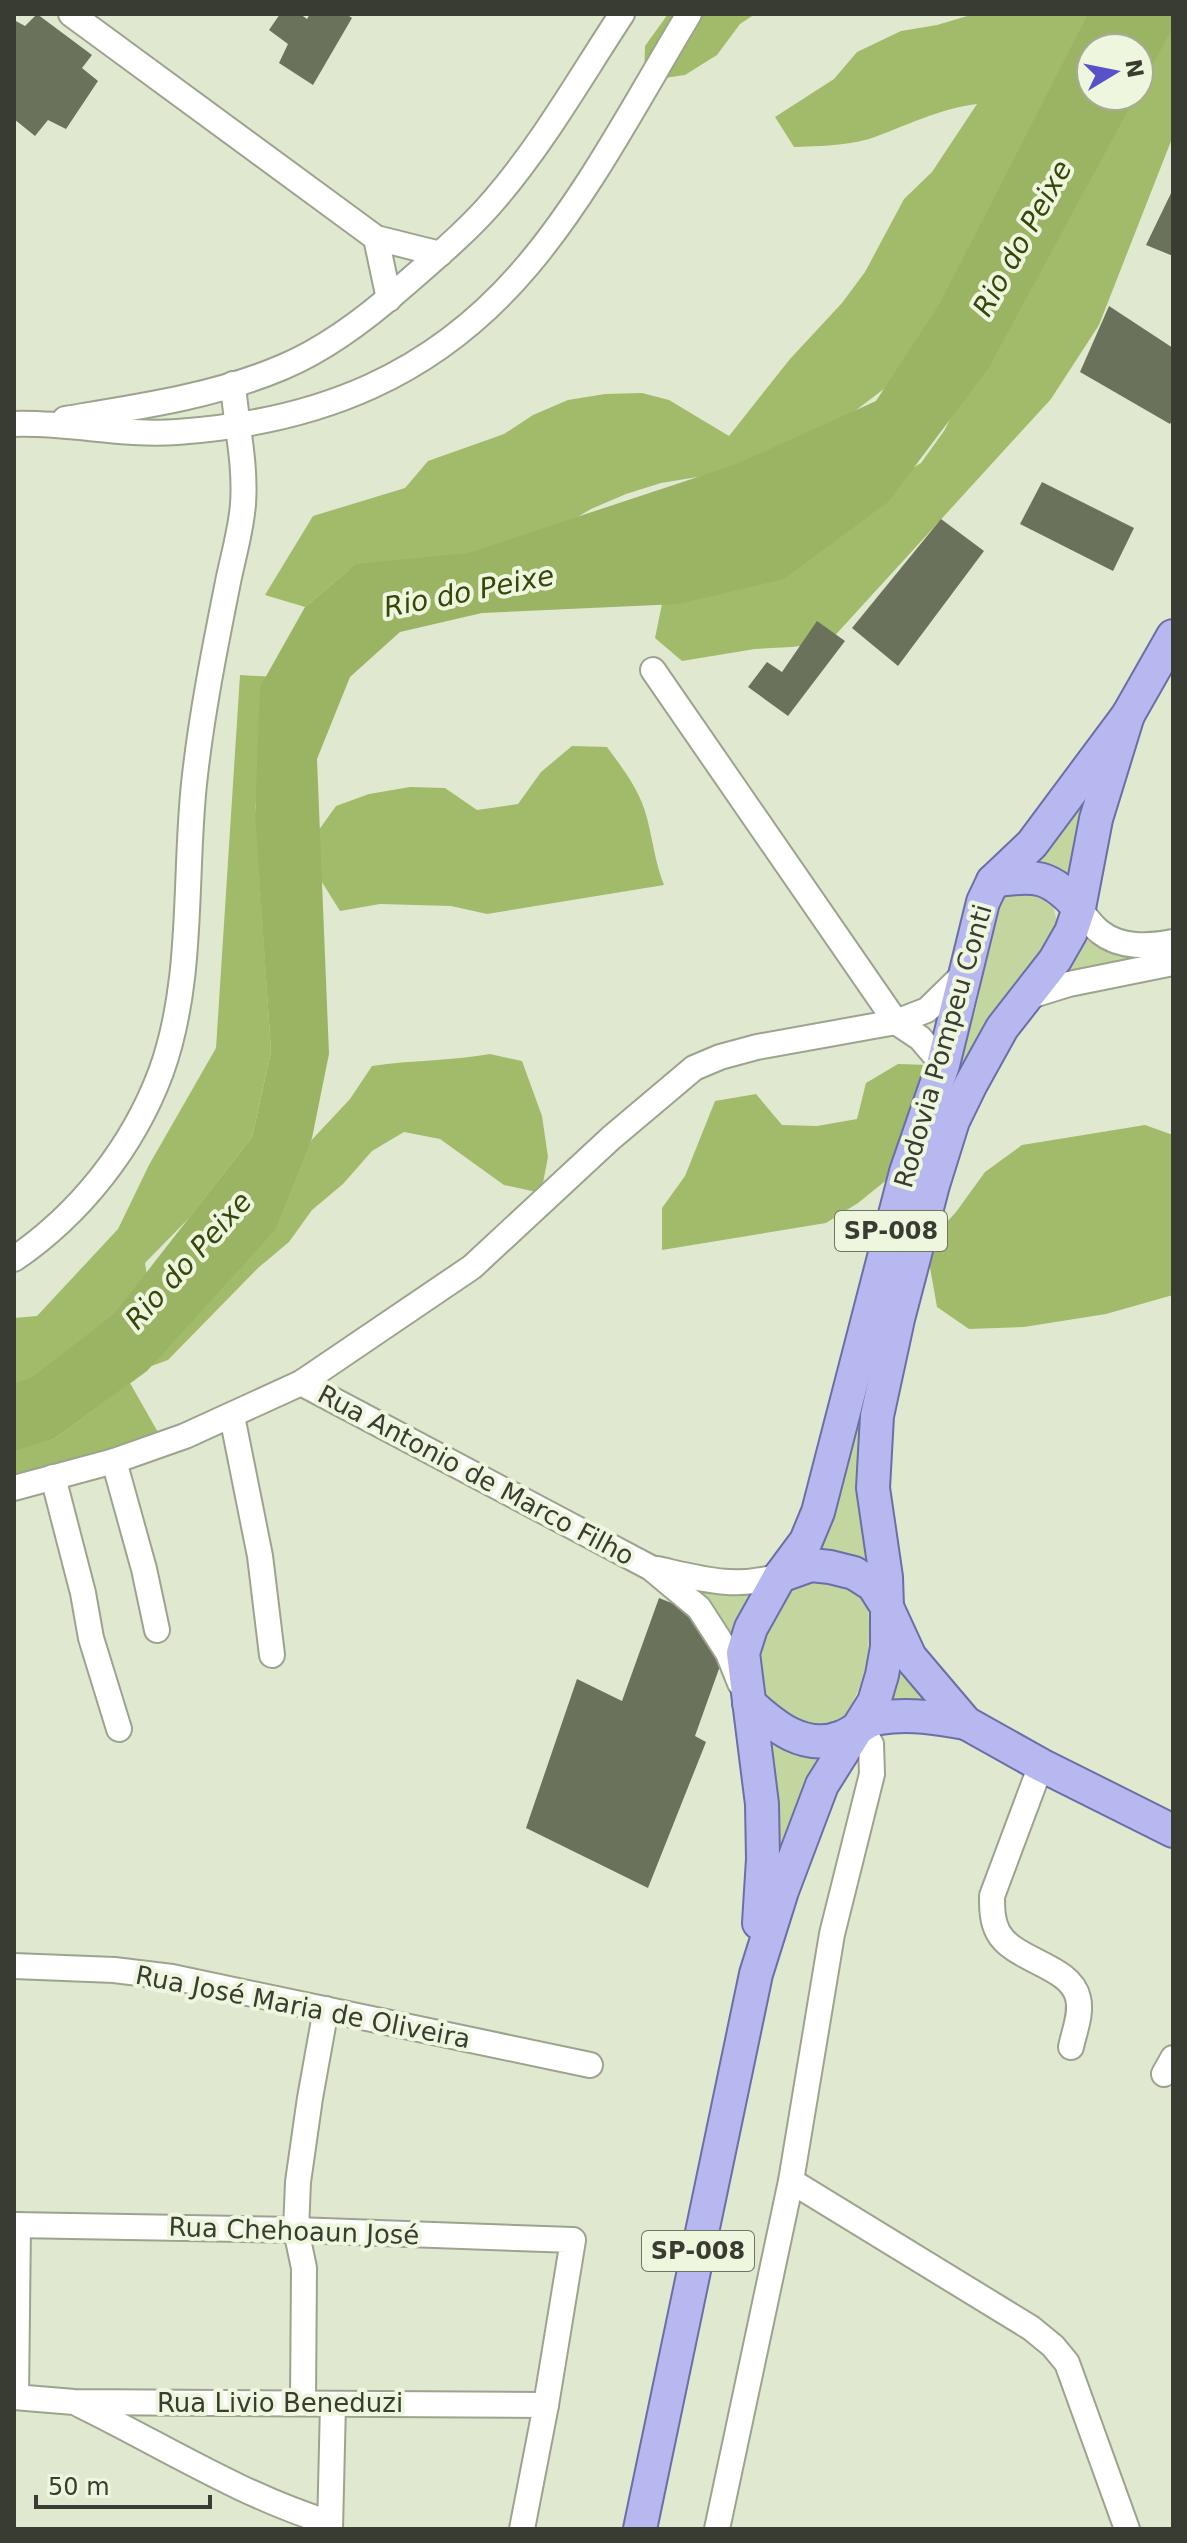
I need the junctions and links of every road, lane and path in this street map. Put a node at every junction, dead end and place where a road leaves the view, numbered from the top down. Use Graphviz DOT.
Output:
graph roads {
  1 [pos="71,14"];
  2 [pos="622,14"];
  3 [pos="689,14"];
  4 [pos="376,238"];
  5 [pos="440,254"];
  6 [pos="389,299"];
  7 [pos="233,384"];
  8 [pos="43,423"];
  9 [pos="14,424"];
  10 [pos="238,426"];
  11 [pos="1173,636"];
  12 [pos="653,670"];
  13 [pos="1128,715"];
  14 [pos="993,881"];
  15 [pos="1079,908"];
  16 [pos="1173,942"];
  17 [pos="1173,963"];
  18 [pos="967,970"];
  19 [pos="1027,997"];
  20 [pos="896,1022"];
  21 [pos="943,1065"];
  22 [pos="14,1259"];
  23 [pos="301,1383"];
  24 [pos="232,1416"];
  25 [pos="114,1461"];
  26 [pos="53,1477"];
  27 [pos="14,1488"];
  28 [pos="651,1568"];
  29 [pos="780,1576"];
  30 [pos="887,1607"];
  31 [pos="157,1630"];
  32 [pos="272,1655"];
  33 [pos="749,1703"];
  34 [pos="966,1723"];
  35 [pos="860,1726"];
  36 [pos="119,1729"];
  37 [pos="1041,1765"];
  38 [pos="1173,1831"];
  39 [pos="14,1966"];
  40 [pos="756,1974"];
  41 [pos="326,2009"];
  42 [pos="1071,2047"];
  43 [pos="590,2065"];
  44 [pos="791,2181"];
  45 [pos="16,2225"];
  46 [pos="296,2230"];
  47 [pos="15,2397"];
  48 [pos="74,2402"];
  49 [pos="303,2402"];
  50 [pos="333,2404"];
  51 [pos="546,2405"];
  52 [pos="330,2526"];
  53 [pos="522,2529"];
  54 [pos="640,2529"];
  55 [pos="717,2529"];
  56 [pos="1127,2529"];
  1 -- 4 [label="street"];
  2 -- 5 [label="street"];
  3 -- 10 [label="street"];
  4 -- 5 [label="street"];
  4 -- 6 [label="street"];
  5 -- 6 [label="street"];
  6 -- 7 [label="street"];
  7 -- 8 [label="street"];
  7 -- 10 [label="street"];
  8 -- 9 [label="street"];
  8 -- 10 [label="street"];
  10 -- 22 [label="street"];
  11 -- 13 [label="main road, SP-008"];
  12 -- 20 [label="street"];
  13 -- 14 [label="main road, SP-008"];
  13 -- 15 [label="main road, SP-008"];
  14 -- 15 [label="main road"];
  14 -- 18 [label="main road, Rodovia Pompeu Conti / SP-008"];
  15 -- 16 [label="street"];
  15 -- 19 [label="main road, Rodovia Pompeu Conti / SP-008"];
  17 -- 19 [label="street"];
  18 -- 20 [label="street"];
  18 -- 21 [label="main road, Rodovia Pompeu Conti / SP-008"];
  19 -- 30 [label="main road, Rodovia Pompeu Conti / SP-008"];
  20 -- 21 [label="street"];
  20 -- 23 [label="street"];
  21 -- 29 [label="main road, Rodovia Pompeu Conti / SP-008"];
  23 -- 24 [label="street"];
  23 -- 28 [label="street, Rua Antonio de Marco Filho"];
  24 -- 25 [label="street"];
  24 -- 32 [label="street"];
  25 -- 26 [label="street"];
  25 -- 31 [label="street"];
  26 -- 27 [label="street"];
  26 -- 36 [label="street"];
  28 -- 29 [label="street, Rua Antonio de Marco Filho"];
  28 -- 33 [label="street, Rua Antonio de Marco Filho"];
  29 -- 30 [label="main road"];
  29 -- 33 [label="main road, SP-008"];
  30 -- 34 [label="main road"];
  30 -- 35 [label="main road, SP-008"];
  33 -- 35 [label="main road"];
  33 -- 40 [label="main road, SP-008"];
  34 -- 35 [label="main road"];
  34 -- 37 [label="main road"];
  35 -- 40 [label="main road, SP-008"];
  35 -- 44 [label="street"];
  37 -- 38 [label="main road"];
  37 -- 42 [label="street"];
  39 -- 41 [label="street, Rua José Maria de Oliveira"];
  40 -- 54 [label="main road, SP-008"];
  41 -- 43 [label="street, Rua José Maria de Oliveira"];
  41 -- 46 [label="street"];
  44 -- 55 [label="street"];
  44 -- 56 [label="street"];
  45 -- 46 [label="street, Rua Chehoaun José"];
  45 -- 47 [label="street"];
  46 -- 49 [label="street"];
  46 -- 51 [label="street, Rua Chehoaun José"];
  47 -- 48 [label="street, Rua Livio Beneduzi"];
  48 -- 49 [label="street, Rua Livio Beneduzi"];
  48 -- 52 [label="street"];
  49 -- 50 [label="street, Rua Livio Beneduzi"];
  50 -- 51 [label="street, Rua Livio Beneduzi"];
  50 -- 52 [label="street"];
  51 -- 53 [label="street"];
}
